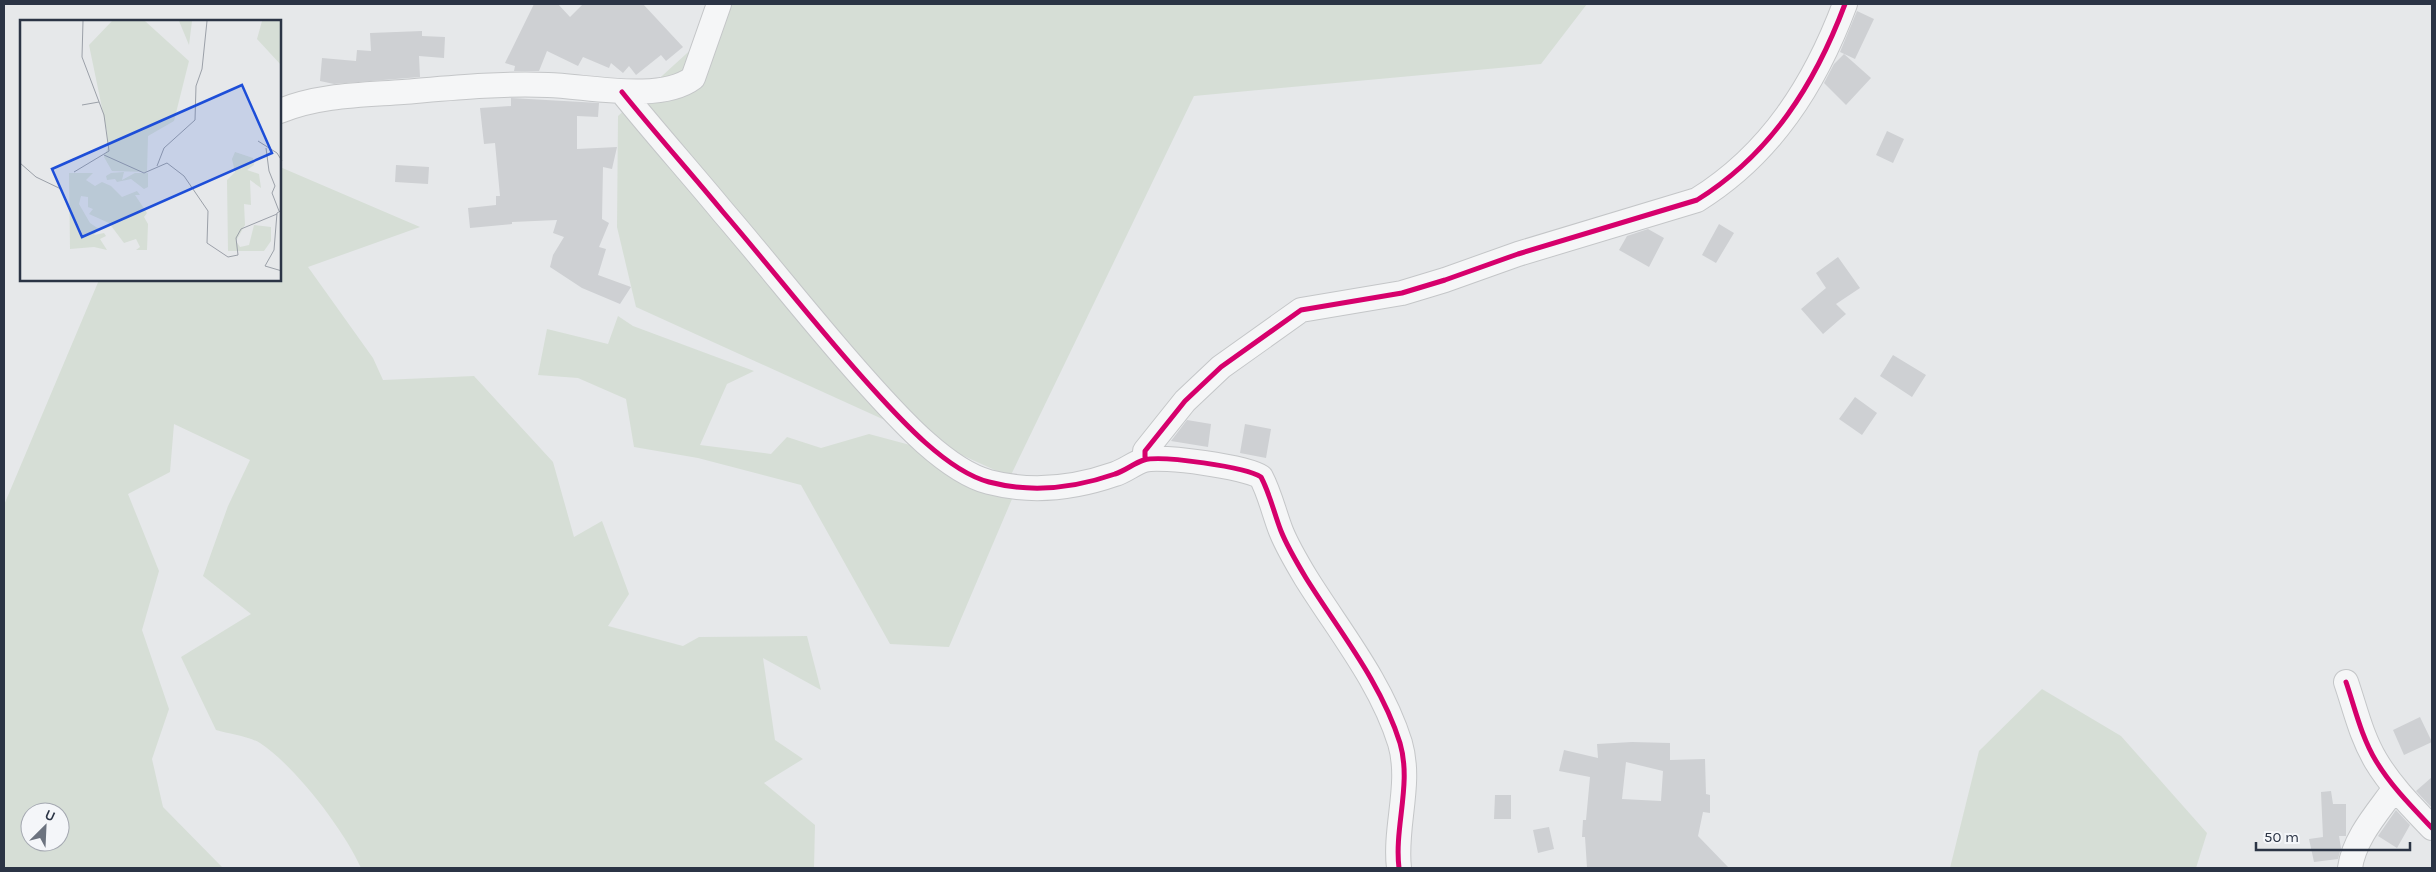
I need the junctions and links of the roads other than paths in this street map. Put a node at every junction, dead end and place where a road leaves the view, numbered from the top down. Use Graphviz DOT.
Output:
graph roads {
  1 [pos="719,4"];
  2 [pos="1845,4"];
  3 [pos="622,92"];
  4 [pos="281,111"];
  5 [pos="1145,459"];
  6 [pos="2346,682"];
  7 [pos="2395,788"];
  8 [pos="2432,828"];
  9 [pos="1399,868"];
  10 [pos="2350,868"];
  1 -- 3 [label="street"];
  2 -- 5 [label="street"];
  3 -- 4 [label="street"];
  3 -- 5 [label="street"];
  5 -- 9 [label="street"];
  6 -- 7 [label="street"];
  7 -- 8 [label="street"];
  7 -- 10 [label="street"];
}
